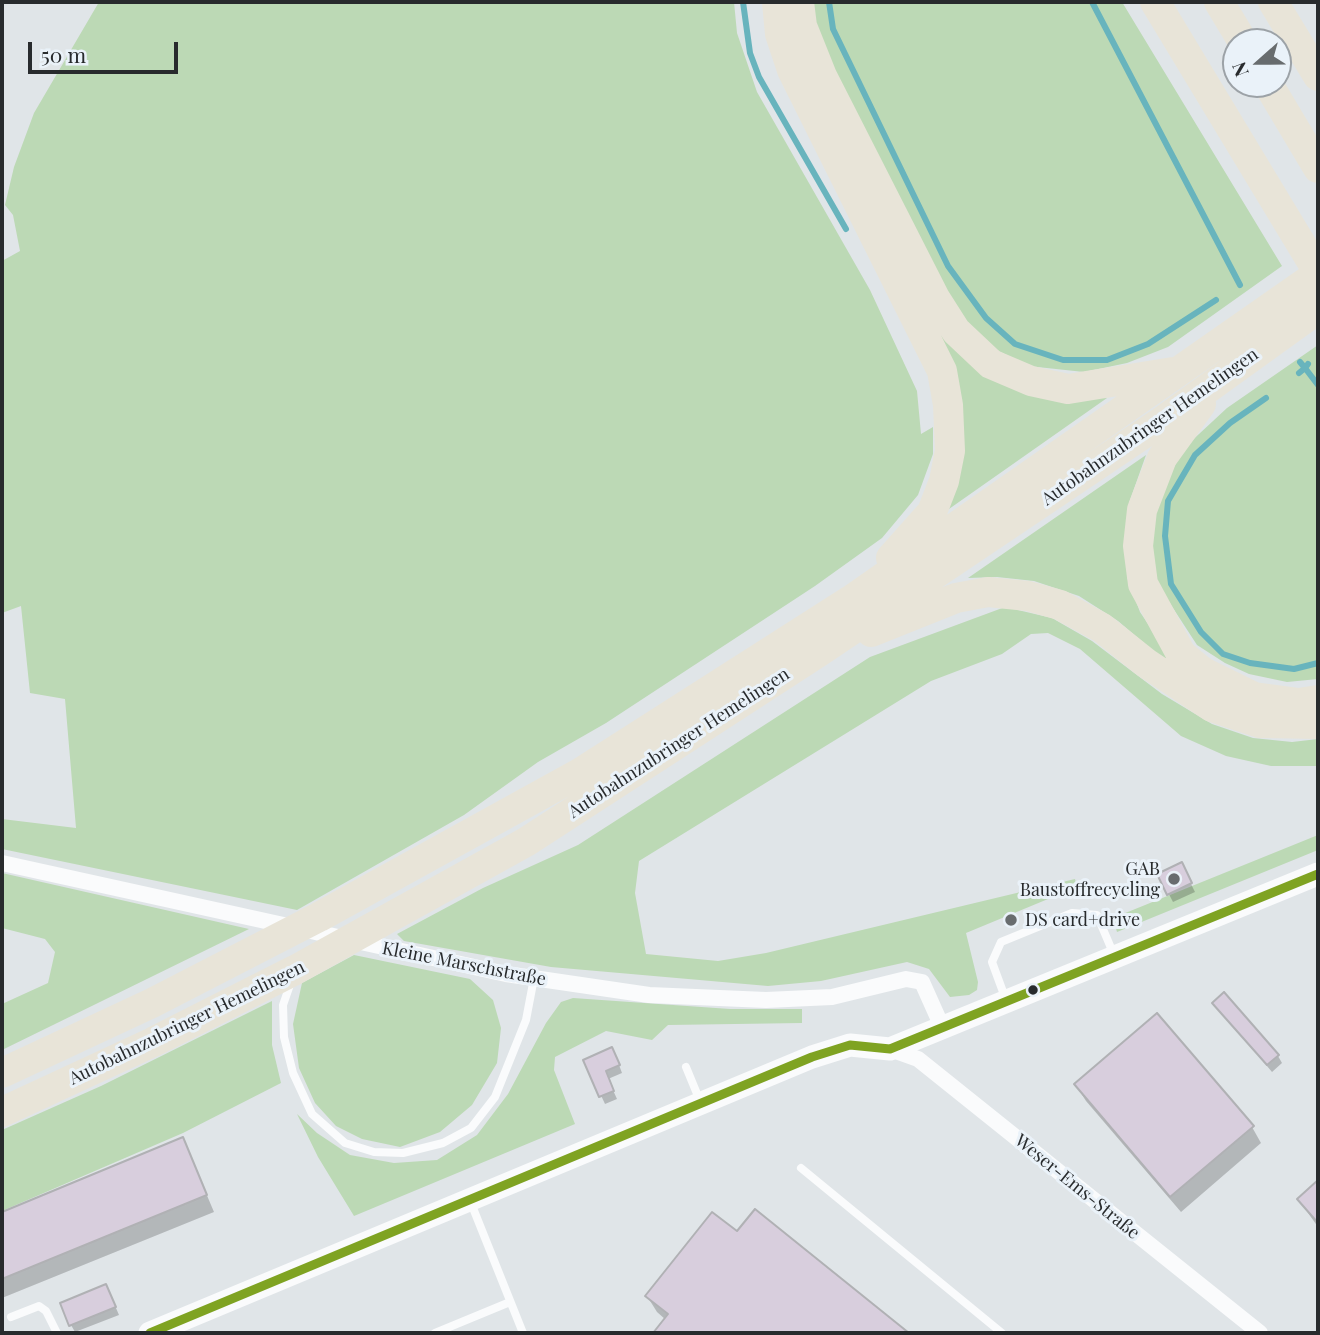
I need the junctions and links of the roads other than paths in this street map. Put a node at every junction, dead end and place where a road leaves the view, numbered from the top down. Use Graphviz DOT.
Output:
graph roads {
  1 [pos="777,2"];
  2 [pos="799,2"];
  3 [pos="1155,2"];
  4 [pos="1219,2"];
  5 [pos="1273,2"];
  6 [pos="1234,28"];
  7 [pos="1318,76"];
  8 [pos="1276,98"];
  9 [pos="1318,167"];
  10 [pos="1318,273"];
  11 [pos="1318,309"];
  12 [pos="1184,370"];
  13 [pos="1216,384"];
  14 [pos="851,600"];
  15 [pos="819,652"];
  16 [pos="1318,700"];
  17 [pos="1318,724"];
  18 [pos="2,863"];
  19 [pos="1318,874"];
  20 [pos="1115,958"];
  21 [pos="295,970"];
  22 [pos="534,978"];
  23 [pos="1007,1003"];
  24 [pos="943,1029"];
  25 [pos="890,1049"];
  26 [pos="686,1067"];
  27 [pos="2,1073"];
  28 [pos="701,1103"];
  29 [pos="2,1112"];
  30 [pos="801,1168"];
  31 [pos="470,1200"];
  32 [pos="510,1302"];
  33 [pos="11,1317"];
  34 [pos="57,1333"];
  35 [pos="150,1333"];
  36 [pos="435,1333"];
  37 [pos="523,1333"];
  38 [pos="1002,1333"];
  39 [pos="1260,1333"];
  1 -- 14 [label="highway"];
  2 -- 12 [label="highway"];
  3 -- 10 [label="highway"];
  4 -- 6 [label="highway"];
  5 -- 7 [label="highway"];
  8 -- 9 [label="highway"];
  10 -- 12 [label="highway, Autobahnzubringer Hemelingen"];
  11 -- 13 [label="highway, Autobahnzubringer Hemelingen"];
  12 -- 14 [label="highway, Autobahnzubringer Hemelingen"];
  13 -- 15 [label="highway, Autobahnzubringer Hemelingen"];
  13 -- 16 [label="highway"];
  14 -- 27 [label="highway, Autobahnzubringer Hemelingen"];
  15 -- 17 [label="highway"];
  15 -- 21 [label="highway, Autobahnzubringer Hemelingen"];
  18 -- 22 [label="street, Kleine Marschstraße"];
  19 -- 20 [label="street"];
  20 -- 23 [label="street"];
  20 -- 23 [label="lane"];
  21 -- 22 [label="lane"];
  21 -- 29 [label="highway, Autobahnzubringer Hemelingen"];
  22 -- 24 [label="street, Kleine Marschstraße"];
  23 -- 24 [label="street"];
  24 -- 25 [label="street"];
  25 -- 28 [label="street"];
  25 -- 39 [label="street, Weser-Ems-Straße"];
  26 -- 28 [label="lane"];
  28 -- 31 [label="street"];
  30 -- 38 [label="lane"];
  31 -- 32 [label="lane"];
  31 -- 35 [label="street"];
  32 -- 36 [label="lane"];
  32 -- 37 [label="lane"];
  33 -- 34 [label="lane"];
}
